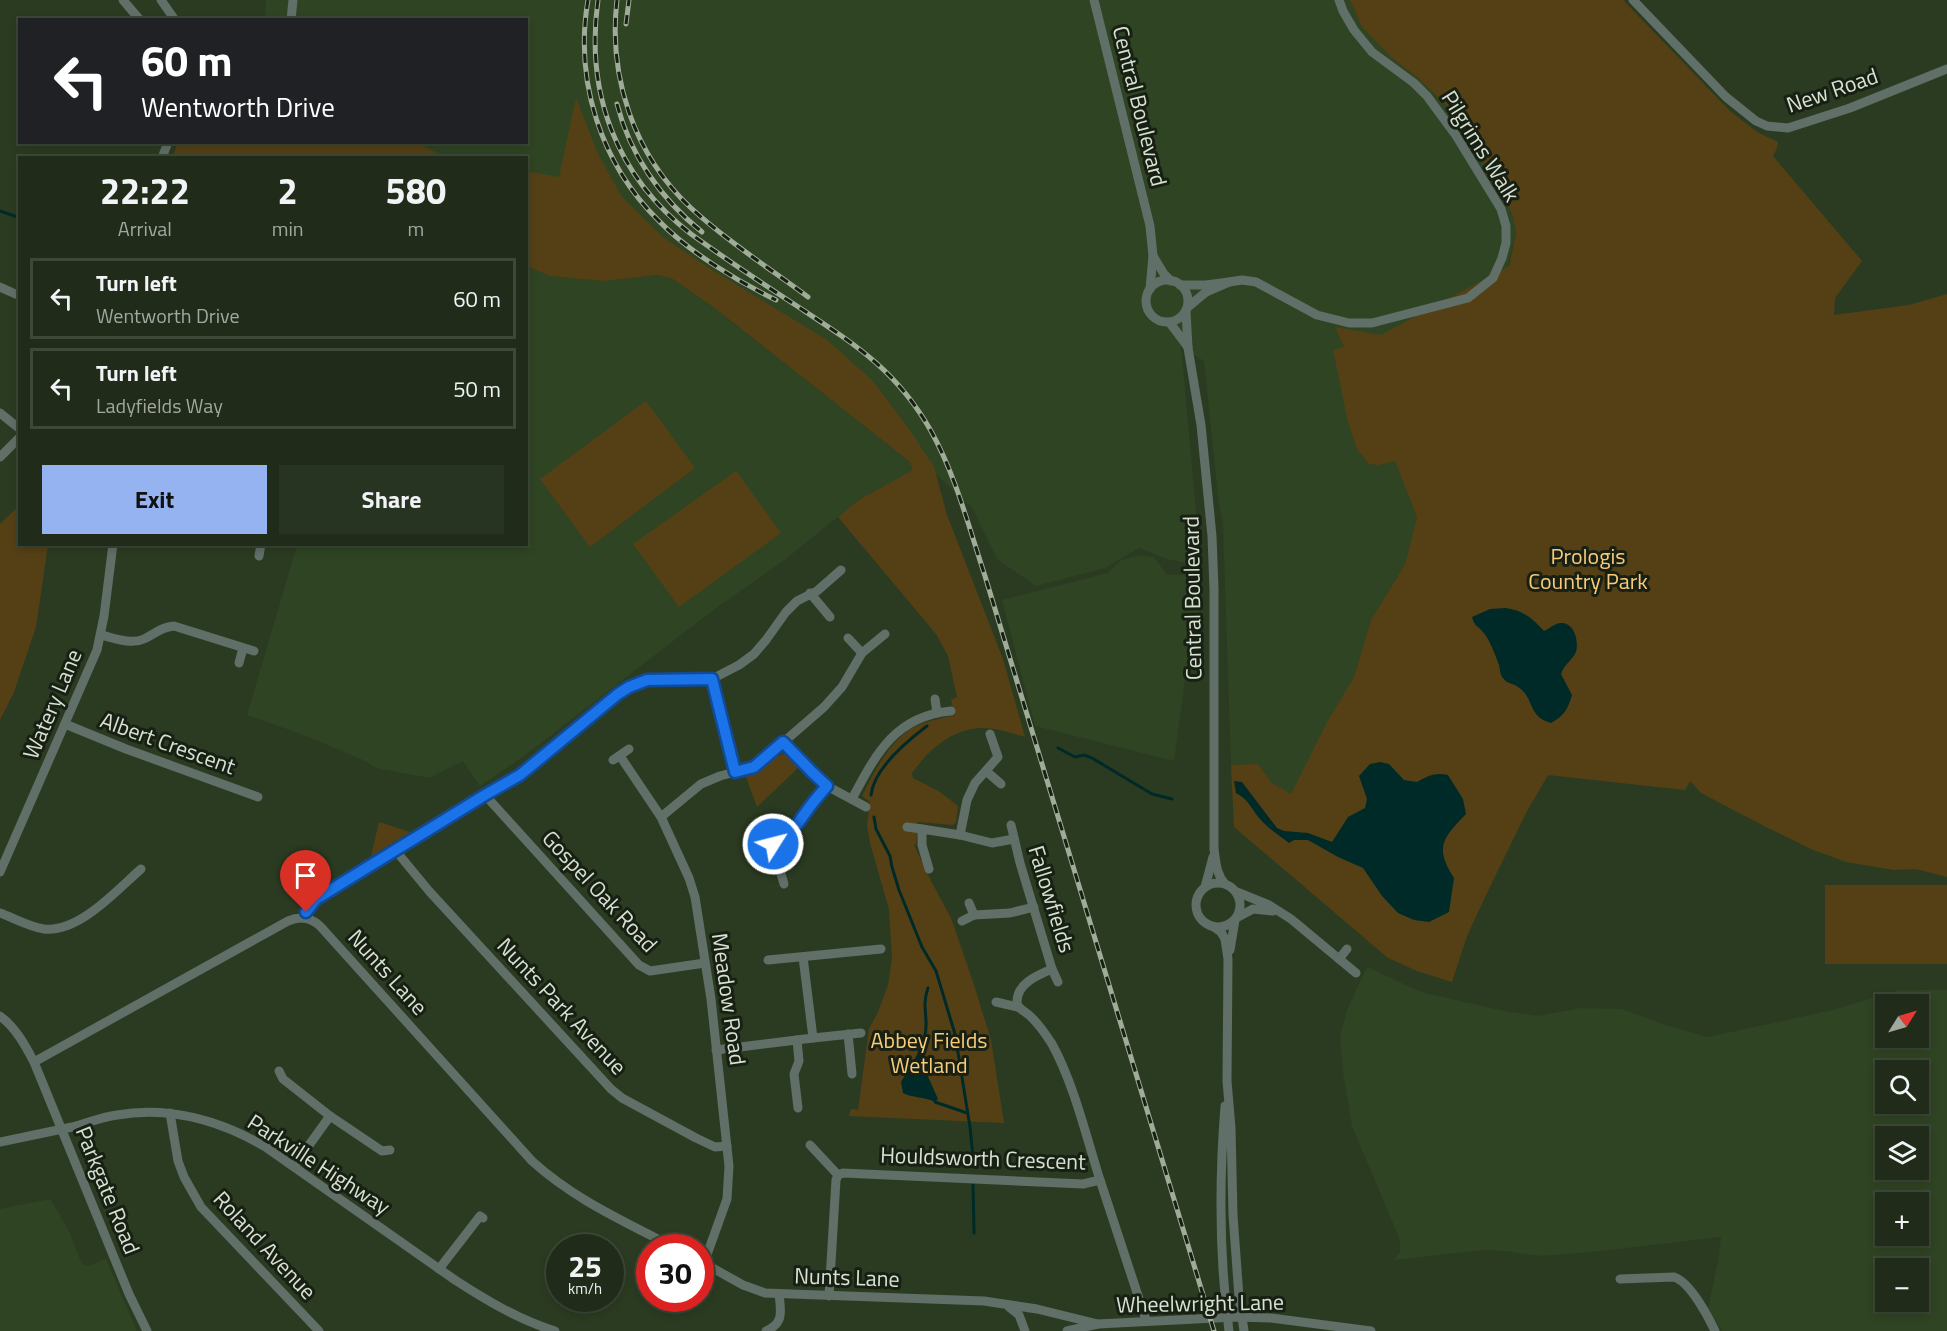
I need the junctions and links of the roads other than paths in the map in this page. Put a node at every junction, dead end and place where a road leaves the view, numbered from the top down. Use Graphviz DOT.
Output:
graph roads {
  1 [pos="123,0"];
  2 [pos="161,0"];
  3 [pos="293,0"];
  4 [pos="1094,0"];
  5 [pos="1339,0"];
  6 [pos="1633,0"];
  7 [pos="138,18"];
  8 [pos="174,18"];
  9 [pos="291,18"];
  10 [pos="1947,69"];
  11 [pos="1153,256"];
  12 [pos="1229,282"];
  13 [pos="1176,283"];
  14 [pos="0,287"];
  15 [pos="1149,289"];
  16 [pos="18,295"];
  17 [pos="1187,309"];
  18 [pos="1170,323"];
  19 [pos="1188,348"];
  20 [pos="0,413"];
  21 [pos="18,427"];
  22 [pos="18,439"];
  23 [pos="0,457"];
  24 [pos="113,546"];
  25 [pos="261,546"];
  26 [pos="259,556"];
  27 [pos="841,570"];
  28 [pos="810,593"];
  29 [pos="830,618"];
  30 [pos="885,634"];
  31 [pos="101,635"];
  32 [pos="848,638"];
  33 [pos="243,648"];
  34 [pos="254,651"];
  35 [pos="862,653"];
  36 [pos="239,663"];
  37 [pos="712,679"];
  38 [pos="935,699"];
  39 [pos="951,711"];
  40 [pos="937,713"];
  41 [pos="65,724"];
  42 [pos="990,734"];
  43 [pos="783,742"];
  44 [pos="629,749"];
  45 [pos="986,771"];
  46 [pos="735,772"];
  47 [pos="1001,784"];
  48 [pos="827,786"];
  49 [pos="485,795"];
  50 [pos="258,796"];
  51 [pos="852,799"];
  52 [pos="865,807"];
  53 [pos="660,818"];
  54 [pos="1011,825"];
  55 [pos="907,827"];
  56 [pos="922,829"];
  57 [pos="768,830"];
  58 [pos="960,835"];
  59 [pos="1014,839"];
  60 [pos="773,844"];
  61 [pos="1214,849"];
  62 [pos="396,851"];
  63 [pos="141,869"];
  64 [pos="929,869"];
  65 [pos="0,872"];
  66 [pos="784,884"];
  67 [pos="1225,884"];
  68 [pos="1205,887"];
  69 [pos="1237,892"];
  70 [pos="969,903"];
  71 [pos="1034,907"];
  72 [pos="1281,912"];
  73 [pos="0,913"];
  74 [pos="974,915"];
  75 [pos="303,918"];
  76 [pos="1236,918"];
  77 [pos="962,921"];
  78 [pos="1215,927"];
  79 [pos="881,949"];
  80 [pos="1347,949"];
  81 [pos="803,957"];
  82 [pos="1228,959"];
  83 [pos="1339,959"];
  84 [pos="768,960"];
  85 [pos="705,963"];
  86 [pos="1052,969"];
  87 [pos="1356,973"];
  88 [pos="1058,982"];
  89 [pos="996,1002"];
  90 [pos="1018,1007"];
  91 [pos="0,1016"];
  92 [pos="861,1033"];
  93 [pos="848,1034"];
  94 [pos="813,1038"];
  95 [pos="797,1040"];
  96 [pos="716,1050"];
  97 [pos="34,1062"];
  98 [pos="279,1071"];
  99 [pos="852,1074"];
  100 [pos="1227,1081"];
  101 [pos="798,1108"];
  102 [pos="170,1113"];
  103 [pos="330,1116"];
  104 [pos="62,1129"];
  105 [pos="0,1142"];
  106 [pos="810,1145"];
  107 [pos="727,1146"];
  108 [pos="390,1150"];
  109 [pos="294,1166"];
  110 [pos="838,1175"];
  111 [pos="1100,1180"];
  112 [pos="480,1216"];
  113 [pos="648,1234"];
  114 [pos="713,1234"];
  115 [pos="439,1269"];
  116 [pos="714,1269"];
  117 [pos="1625,1282"];
  118 [pos="779,1294"];
  119 [pos="829,1296"];
  120 [pos="1000,1304"];
  121 [pos="1228,1317"];
  122 [pos="1242,1317"];
  123 [pos="1146,1320"];
  124 [pos="1098,1324"];
  125 [pos="147,1331"];
  126 [pos="319,1331"];
  127 [pos="555,1331"];
  128 [pos="766,1331"];
  129 [pos="1025,1331"];
  130 [pos="1066,1331"];
  131 [pos="1229,1331"];
  132 [pos="1244,1331"];
  133 [pos="1371,1331"];
  134 [pos="1715,1331"];
  1 -- 7 [label="street"];
  2 -- 8 [label="street"];
  3 -- 9 [label="street"];
  4 -- 11 [label="street, Central Boulevard"];
  5 -- 12 [label="street, Pilgrims Walk"];
  6 -- 10 [label="street, New Road"];
  11 -- 13 [label="street"];
  11 -- 15 [label="street, Central Boulevard"];
  12 -- 13 [label="street, Pilgrims Walk"];
  12 -- 17 [label="street, Pilgrims Walk"];
  13 -- 15 [label="street"];
  13 -- 17 [label="street"];
  14 -- 16 [label="street"];
  15 -- 18 [label="street"];
  17 -- 18 [label="street"];
  17 -- 19 [label="street, Central Boulevard"];
  18 -- 19 [label="street, Central Boulevard"];
  19 -- 61 [label="street, Central Boulevard"];
  20 -- 21 [label="street"];
  22 -- 23 [label="street"];
  24 -- 31 [label="street, Watery Lane"];
  25 -- 26 [label="street"];
  27 -- 28 [label="street"];
  28 -- 29 [label="street"];
  28 -- 37 [label="street"];
  30 -- 35 [label="street"];
  31 -- 33 [label="street"];
  31 -- 41 [label="street, Watery Lane"];
  32 -- 35 [label="street"];
  33 -- 34 [label="street"];
  33 -- 36 [label="street"];
  35 -- 43 [label="street"];
  37 -- 46 [label="street"];
  37 -- 49 [label="street"];
  38 -- 40 [label="street"];
  39 -- 40 [label="street"];
  40 -- 51 [label="street"];
  41 -- 50 [label="street, Albert Crescent"];
  41 -- 65 [label="street, Watery Lane"];
  42 -- 45 [label="street"];
  43 -- 46 [label="street"];
  43 -- 48 [label="street"];
  44 -- 53 [label="street, Meadow Road"];
  45 -- 47 [label="street"];
  45 -- 58 [label="street"];
  46 -- 53 [label="street"];
  48 -- 51 [label="street"];
  48 -- 60 [label="street"];
  49 -- 62 [label="street"];
  49 -- 85 [label="street, Gospel Oak Road"];
  51 -- 52 [label="street"];
  53 -- 85 [label="street, Meadow Road"];
  54 -- 59 [label="street, Fallowfields"];
  55 -- 56 [label="street, Fallowfields"];
  56 -- 58 [label="street, Fallowfields"];
  56 -- 64 [label="street"];
  57 -- 60 [label="street"];
  58 -- 59 [label="street, Fallowfields"];
  59 -- 71 [label="street, Fallowfields"];
  60 -- 66 [label="street"];
  61 -- 67 [label="street, Central Boulevard"];
  61 -- 68 [label="street, Central Boulevard"];
  62 -- 75 [label="street"];
  62 -- 107 [label="street, Nunts Park Avenue"];
  63 -- 73 [label="street"];
  67 -- 68 [label="street"];
  67 -- 69 [label="street"];
  68 -- 78 [label="street"];
  69 -- 72 [label="street"];
  69 -- 76 [label="street"];
  70 -- 74 [label="street"];
  71 -- 74 [label="street"];
  71 -- 86 [label="street, Fallowfields"];
  72 -- 76 [label="street"];
  72 -- 83 [label="street"];
  74 -- 77 [label="street"];
  75 -- 97 [label="street"];
  75 -- 113 [label="street, Nunts Lane"];
  76 -- 78 [label="street"];
  76 -- 82 [label="street"];
  78 -- 82 [label="street"];
  79 -- 81 [label="street"];
  80 -- 83 [label="street"];
  81 -- 84 [label="street"];
  81 -- 94 [label="street"];
  82 -- 100 [label="street"];
  83 -- 87 [label="street"];
  85 -- 96 [label="street, Meadow Road"];
  86 -- 88 [label="street, Fallowfields"];
  86 -- 90 [label="street, Fallowfields"];
  89 -- 90 [label="street"];
  90 -- 111 [label="street"];
  91 -- 97 [label="street, Parkgate Road"];
  92 -- 93 [label="street"];
  93 -- 94 [label="street"];
  93 -- 99 [label="street"];
  94 -- 95 [label="street"];
  95 -- 96 [label="street"];
  95 -- 101 [label="street"];
  96 -- 107 [label="street, Meadow Road"];
  97 -- 104 [label="street, Parkgate Road"];
  98 -- 103 [label="street"];
  100 -- 121 [label="street"];
  100 -- 122 [label="street"];
  102 -- 104 [label="street, Parkville Highway"];
  102 -- 109 [label="street, Parkville Highway"];
  102 -- 126 [label="street, Roland Avenue"];
  103 -- 108 [label="street"];
  103 -- 109 [label="street"];
  104 -- 105 [label="street, Parkville Highway"];
  104 -- 125 [label="street, Parkgate Road"];
  106 -- 110 [label="street"];
  107 -- 114 [label="street, Meadow Road"];
  109 -- 115 [label="street, Parkville Highway"];
  110 -- 111 [label="street, Houldsworth Crescent"];
  110 -- 119 [label="street"];
  111 -- 123 [label="street, Houldsworth Crescent"];
  112 -- 115 [label="street"];
  115 -- 127 [label="street, Parkville Highway"];
  116 -- 118 [label="street, Nunts Lane"];
  117 -- 134 [label="street"];
  118 -- 119 [label="street, Nunts Lane"];
  118 -- 128 [label="street"];
  119 -- 120 [label="street, Nunts Lane"];
  120 -- 124 [label="street, Nunts Lane"];
  120 -- 129 [label="street"];
  121 -- 122 [label="street, Wheelwright Lane"];
  121 -- 123 [label="street, Wheelwright Lane"];
  121 -- 131 [label="street"];
  122 -- 132 [label="street"];
  122 -- 133 [label="street, Wheelwright Lane"];
  123 -- 124 [label="street, Wheelwright Lane"];
  124 -- 130 [label="street, Wheelwright Lane"];
}
